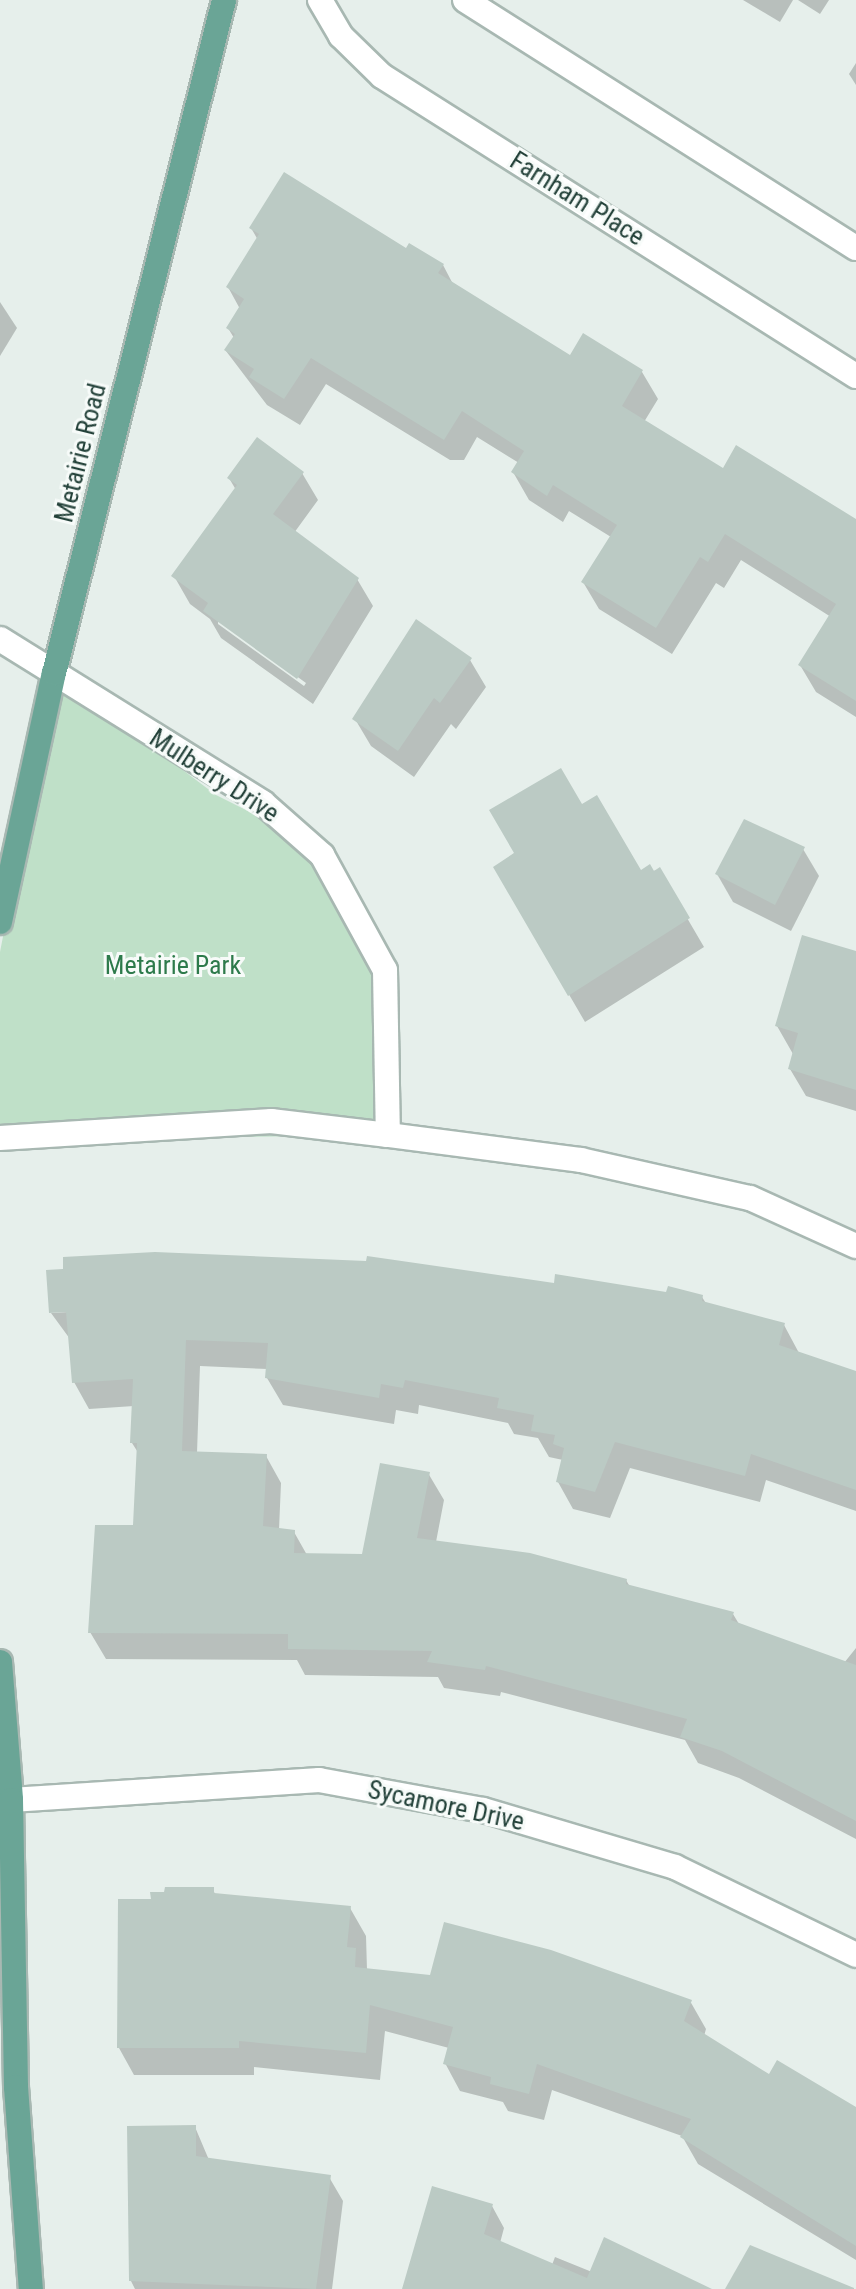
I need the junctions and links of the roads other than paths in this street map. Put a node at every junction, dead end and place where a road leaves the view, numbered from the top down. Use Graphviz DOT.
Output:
graph roads {
  1 [pos="224,0"];
  2 [pos="320,0"];
  3 [pos="465,0"];
  4 [pos="856,248"];
  5 [pos="856,376"];
  6 [pos="0,639"];
  7 [pos="54,673"];
  8 [pos="0,922"];
  9 [pos="388,1135"];
  10 [pos="0,1138"];
  11 [pos="856,1246"];
  12 [pos="0,1662"];
  13 [pos="11,1800"];
  14 [pos="856,1955"];
  15 [pos="8,2082"];
  16 [pos="31,2289"];
  1 -- 7 [label="main road, Metairie Road"];
  2 -- 5 [label="street, Farnham Place"];
  3 -- 4 [label="street"];
  6 -- 7 [label="street, Mulberry Drive"];
  7 -- 8 [label="main road, Metairie Road"];
  7 -- 9 [label="street, Mulberry Drive"];
  9 -- 10 [label="street"];
  9 -- 11 [label="street"];
  12 -- 13 [label="main road"];
  13 -- 14 [label="street, Sycamore Drive"];
  13 -- 15 [label="main road"];
  15 -- 16 [label="main road"];
}
